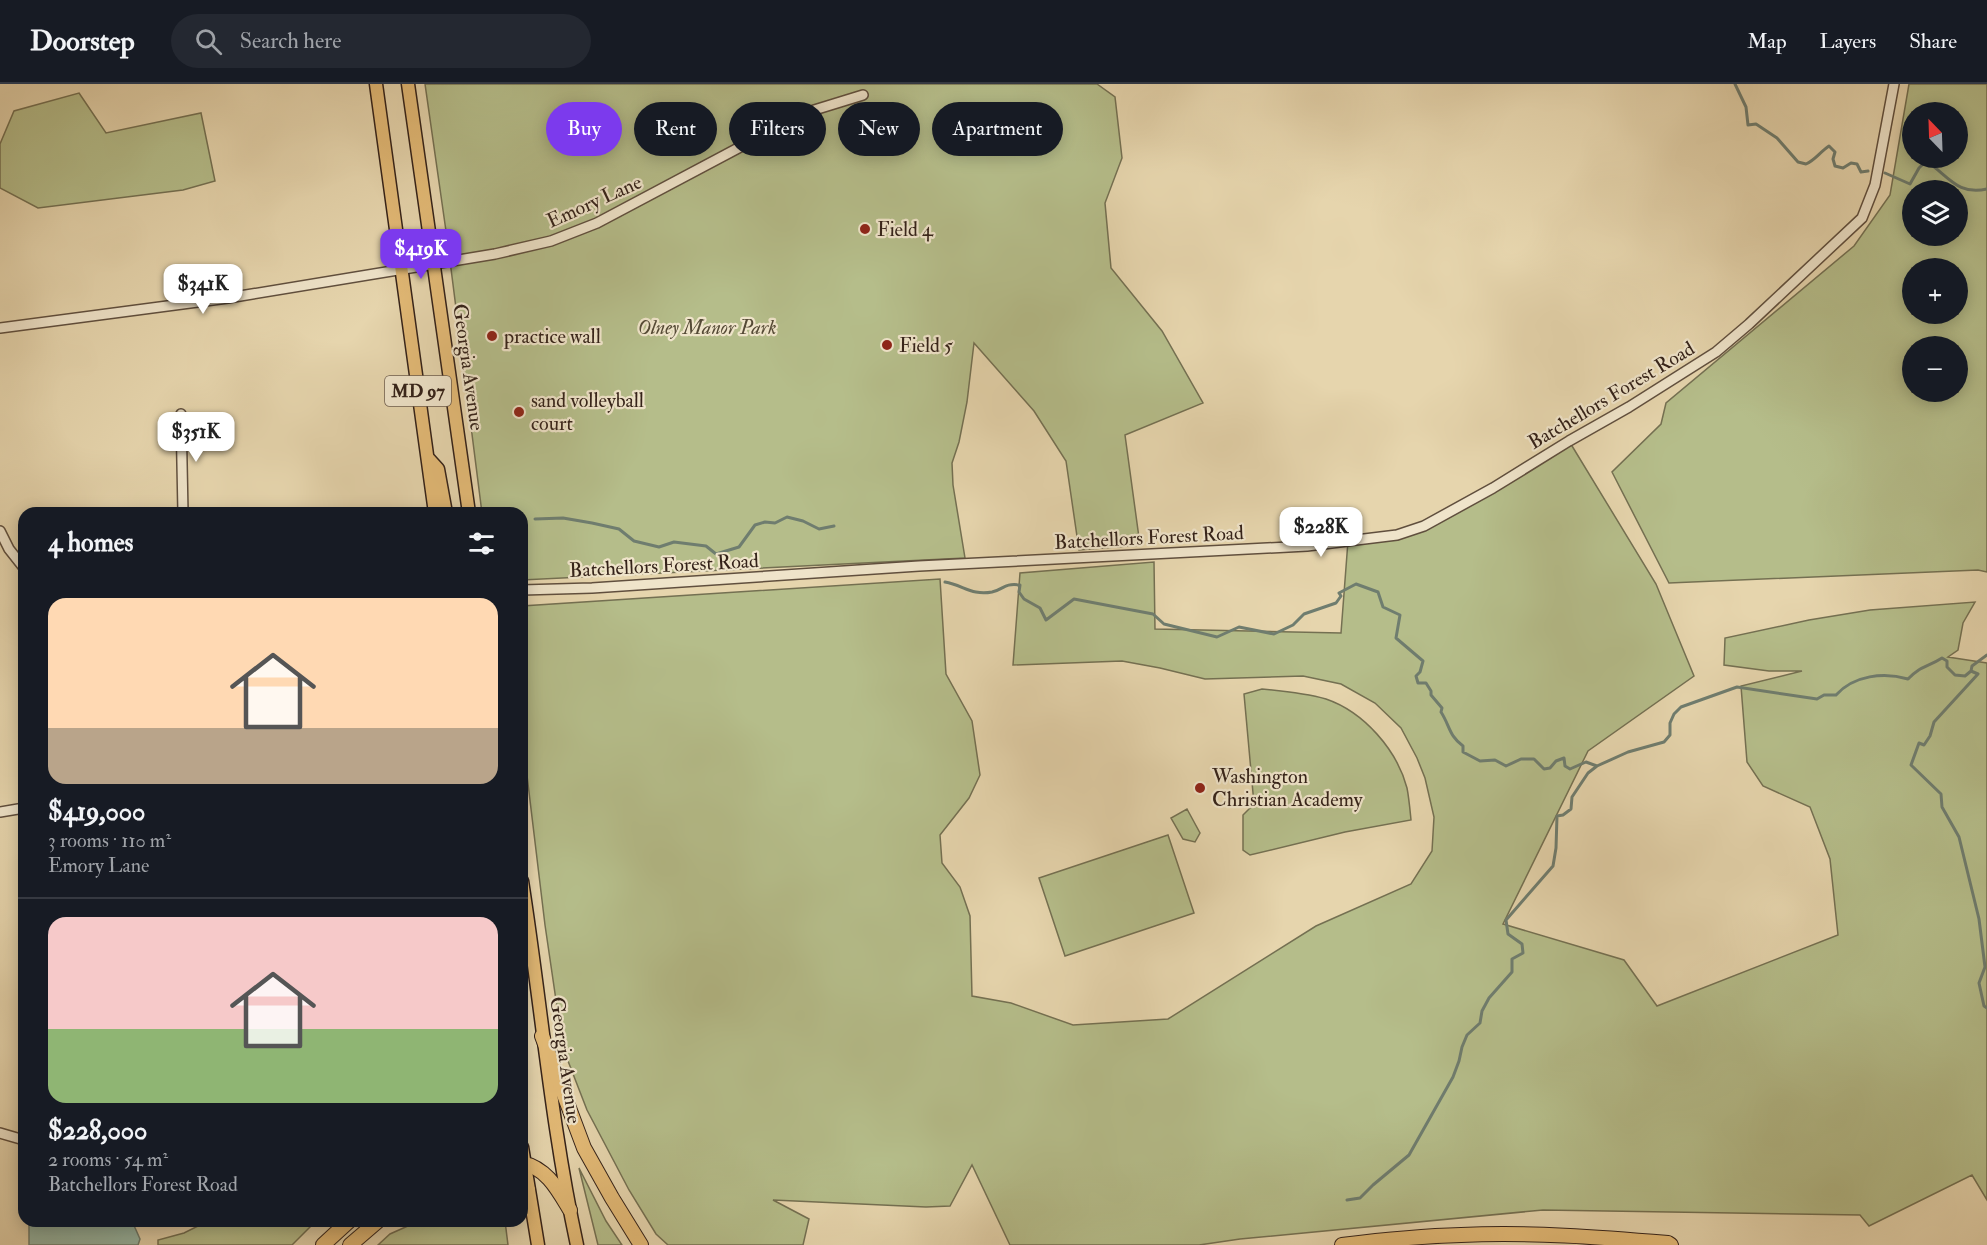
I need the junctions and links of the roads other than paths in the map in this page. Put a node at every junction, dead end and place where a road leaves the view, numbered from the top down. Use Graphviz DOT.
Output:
graph roads {
  1 [pos="376,84"];
  2 [pos="408,84"];
  3 [pos="1894,84"];
  4 [pos="863,95"];
  5 [pos="435,264"];
  6 [pos="401,270"];
  7 [pos="0,328"];
  8 [pos="182,414"];
  9 [pos="183,507"];
  10 [pos="437,507"];
  11 [pos="468,507"];
  12 [pos="0,531"];
  13 [pos="18,560"];
  14 [pos="528,590"];
  15 [pos="18,809"];
  16 [pos="0,812"];
  17 [pos="528,927"];
  18 [pos="542,1036"];
  19 [pos="0,1133"];
  20 [pos="18,1138"];
  21 [pos="528,1165"];
  22 [pos="528,1203"];
  23 [pos="570,1210"];
  24 [pos="342,1227"];
  25 [pos="371,1227"];
  26 [pos="323,1245"];
  27 [pos="350,1245"];
  28 [pos="538,1245"];
  29 [pos="577,1245"];
  30 [pos="642,1245"];
  31 [pos="1342,1245"];
  32 [pos="1671,1245"];
  1 -- 6 [label="main road, MD 97"];
  2 -- 5 [label="main road, Georgia Avenue / MD 97"];
  3 -- 14 [label="street, Batchellors Forest Road"];
  4 -- 5 [label="street, Emory Lane"];
  5 -- 6 [label="street, Emory Lane"];
  5 -- 11 [label="main road, Georgia Avenue / MD 97"];
  6 -- 7 [label="street, Emory Lane"];
  6 -- 10 [label="main road, MD 97"];
  8 -- 9 [label="street"];
  12 -- 13 [label="street"];
  15 -- 16 [label="street"];
  17 -- 18 [label="main road, Georgia Avenue"];
  18 -- 23 [label="main road, Georgia Avenue"];
  18 -- 30 [label="highway"];
  19 -- 20 [label="street"];
  21 -- 23 [label="highway"];
  22 -- 28 [label="main road"];
  23 -- 29 [label="main road, Georgia Avenue"];
  24 -- 26 [label="highway"];
  25 -- 27 [label="highway"];
  31 -- 32 [label="highway"];
}
